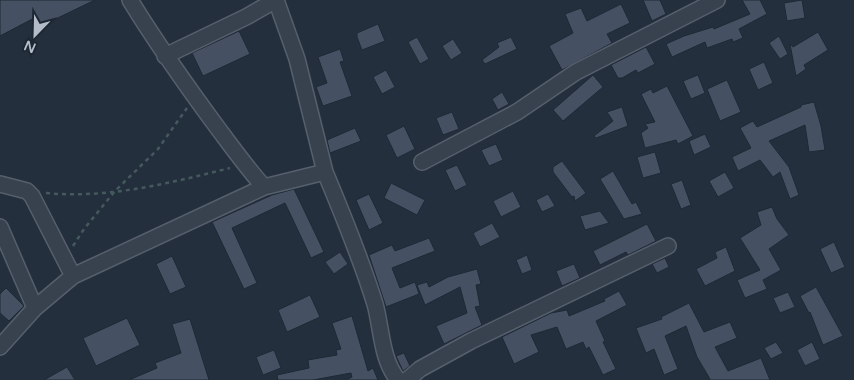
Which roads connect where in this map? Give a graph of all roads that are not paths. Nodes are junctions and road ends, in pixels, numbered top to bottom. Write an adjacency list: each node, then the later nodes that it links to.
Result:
1 (130, 0): 4 (street)
2 (276, 0): 4 (street); 6 (street)
3 (717, 0): 5 (street)
4 (165, 56): 8 (street)
5 (422, 162)
6 (324, 172): 8 (street); 14 (street)
7 (0, 184): 11 (street)
8 (264, 187): 11 (street)
9 (0, 227): 12 (street)
10 (668, 246): 15 (street)
11 (70, 271): 12 (street)
12 (35, 308): 13 (street)
13 (0, 347)
14 (398, 380)
15 (408, 380)

